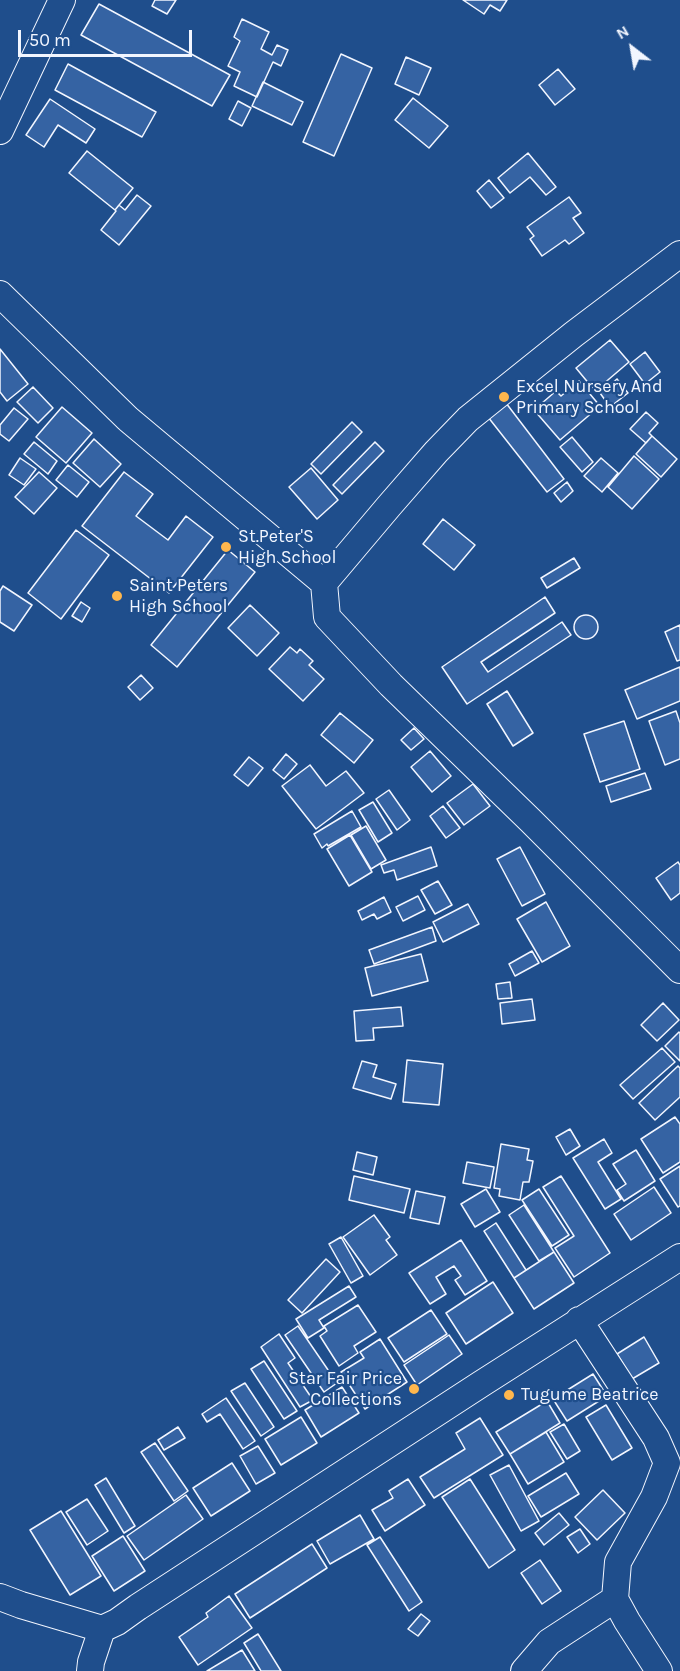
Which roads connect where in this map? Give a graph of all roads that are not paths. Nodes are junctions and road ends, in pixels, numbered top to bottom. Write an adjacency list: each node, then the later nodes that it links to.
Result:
1 (62, 0): 2 (street)
2 (0, 131)
3 (680, 254): 5 (street)
4 (0, 294): 5 (street)
5 (324, 584): 6 (street)
6 (680, 970)
7 (680, 1257): 8 (street)
8 (579, 1320): 10 (street); 11 (street)
9 (0, 1597): 11 (street)
10 (615, 1599): 13 (street); 14 (street)
11 (102, 1629): 12 (street)
12 (90, 1671)
13 (524, 1671)
14 (659, 1671)

